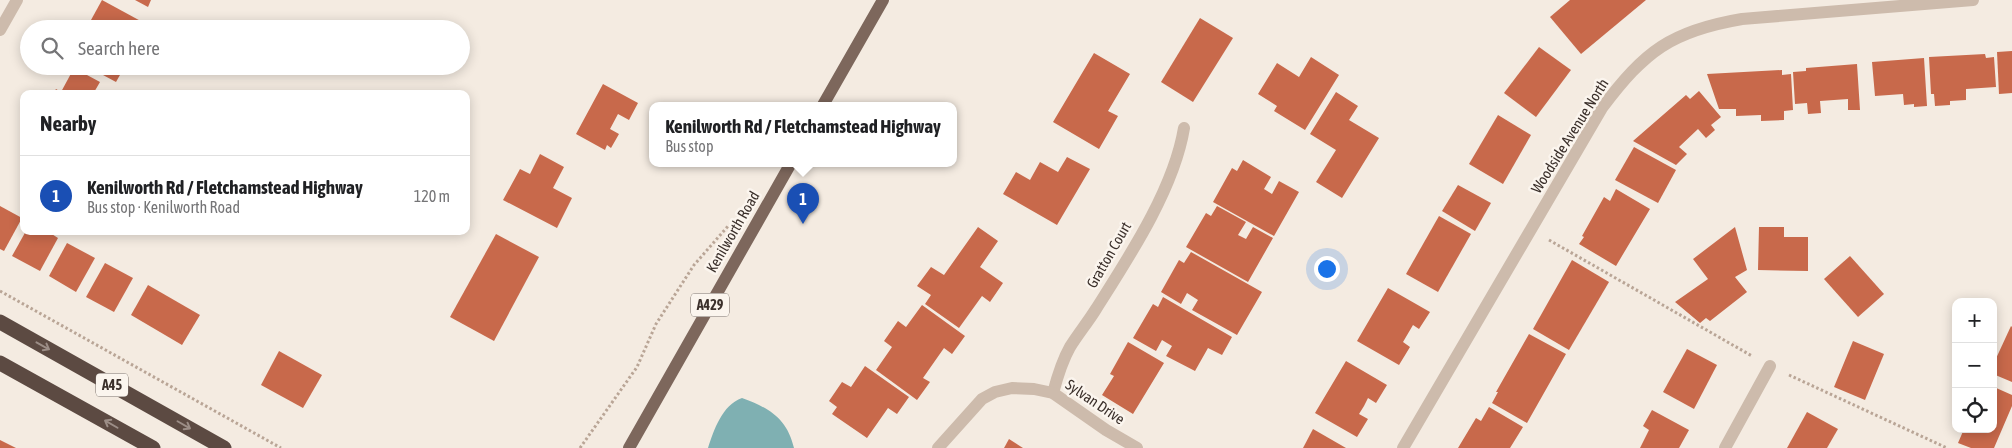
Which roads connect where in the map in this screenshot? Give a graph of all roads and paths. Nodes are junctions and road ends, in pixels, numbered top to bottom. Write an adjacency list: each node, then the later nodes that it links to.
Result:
1 (17, 0): 4 (street)
2 (883, 0): 5 (main road)
3 (1973, 0): 9 (street, Woodside Avenue North)
4 (0, 30)
5 (825, 102)
6 (1184, 128): 14 (street, Gratton Court)
7 (788, 167): 19 (main road, Kenilworth Road / A429)
8 (733, 221): 18 (path)
9 (1531, 230): 13 (path); 22 (street, Woodside Avenue North)
10 (0, 291): 17 (path)
11 (0, 322): 16 (highway, A45, one-way to 16)
12 (0, 363): 15 (highway, A45, one-way to 12)
13 (1770, 366): 23 (street); 24 (path)
14 (1053, 393): 20 (street, Sylvan Drive); 21 (street, Sylvan Drive)
15 (153, 448)
16 (224, 448)
17 (281, 448)
18 (580, 448)
19 (629, 448)
20 (938, 448)
21 (1137, 448)
22 (1403, 448)
23 (1725, 448)
24 (1947, 448)

